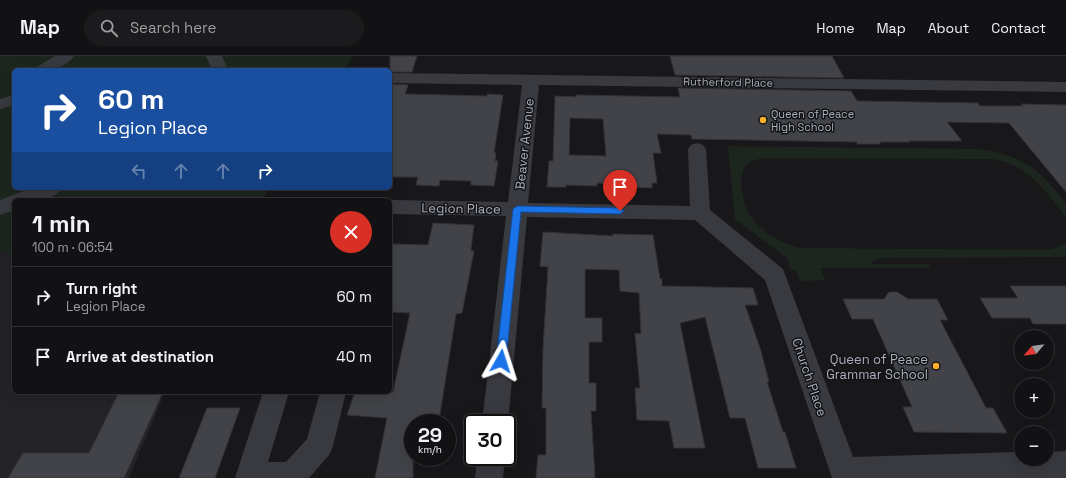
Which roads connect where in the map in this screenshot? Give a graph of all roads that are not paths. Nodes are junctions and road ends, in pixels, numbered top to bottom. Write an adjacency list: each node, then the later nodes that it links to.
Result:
1 (66, 56): 3 (street)
2 (214, 56): 4 (street)
3 (46, 68)
4 (219, 68)
5 (392, 78): 6 (street, Rutherford Place)
6 (530, 80): 7 (street, Rutherford Place); 14 (street, Beaver Avenue)
7 (1066, 87)
8 (697, 149): 15 (street)
9 (47, 190): 10 (street)
10 (25, 198)
11 (12, 203): 13 (street)
12 (392, 207): 14 (street, Legion Place)
13 (0, 208)
14 (517, 209): 15 (street, Legion Place); 18 (street, Beaver Avenue)
15 (700, 213): 21 (street, Church Place)
16 (275, 394): 22 (street)
17 (333, 394): 22 (street)
18 (496, 414)
19 (1066, 465): 21 (street)
20 (490, 466): 23 (street)
21 (845, 475)
22 (249, 477)
23 (489, 478)

